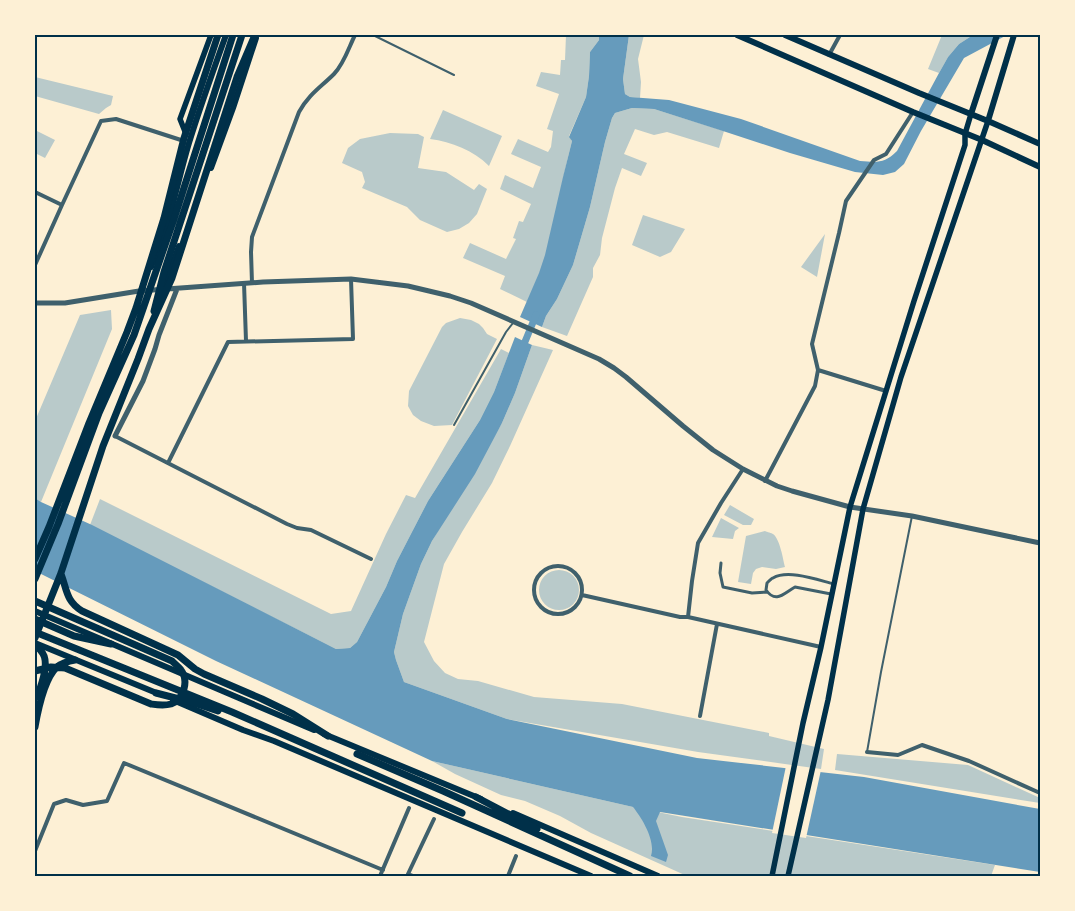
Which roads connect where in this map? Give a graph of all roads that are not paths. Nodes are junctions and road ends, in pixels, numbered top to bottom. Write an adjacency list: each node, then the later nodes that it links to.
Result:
1 (211, 35): 21 (main road)
2 (218, 35): 38 (highway)
3 (226, 35): 21 (main road)
4 (233, 35): 36 (highway)
5 (242, 35): 35 (highway)
6 (256, 35): 31 (main road); 35 (highway)
7 (355, 35): 28 (street)
8 (373, 35): 15 (lane)
9 (737, 35): 16 (main road)
10 (784, 35): 14 (main road)
11 (840, 35): 14 (street)
12 (998, 35): 17 (main road)
13 (1014, 36): 18 (main road)
14 (829, 55): 17 (main road)
15 (454, 75)
16 (913, 112): 19 (main road); 39 (street)
17 (971, 114): 18 (main road); 19 (main road)
18 (988, 121): 20 (main road); 22 (main road)
19 (965, 134): 20 (main road); 40 (main road)
20 (982, 140): 23 (main road); 47 (main road)
21 (189, 143): 25 (street); 32 (main road)
22 (1040, 144)
23 (1038, 165)
24 (35, 192): 25 (street)
25 (62, 205): 26 (street)
26 (35, 265)
27 (351, 279): 28 (street); 34 (street); 37 (street)
28 (252, 282): 29 (street)
29 (244, 283): 30 (street); 37 (street)
30 (177, 289): 31 (street); 42 (street)
31 (164, 290): 32 (street)
32 (139, 291): 33 (street)
33 (35, 302)
34 (515, 322): 41 (lane); 44 (street)
35 (149, 329): 53 (highway)
36 (134, 335): 38 (highway); 54 (highway)
37 (246, 341): 43 (street)
38 (117, 355): 50 (highway)
39 (818, 370): 40 (street); 45 (street)
40 (886, 391): 46 (main road)
41 (454, 425)
42 (115, 436): 43 (street)
43 (168, 463): 51 (street)
44 (743, 469): 45 (street); 61 (street)
45 (765, 481): 46 (street)
46 (850, 507): 47 (street); 55 (main road)
47 (863, 509): 48 (street); 96 (main road)
48 (912, 516): 49 (street); 78 (lane)
49 (1040, 543)
50 (36, 556)
51 (371, 559)
52 (722, 563): 56 (street)
53 (61, 573): 65 (highway); 77 (highway)
54 (35, 579)
55 (834, 584): 56 (street); 57 (main road)
56 (767, 592): 57 (street)
57 (832, 594): 68 (main road)
58 (582, 595): 58 (street); 61 (street)
59 (35, 601): 70 (highway)
60 (35, 610): 66 (main road)
61 (688, 617): 63 (street)
62 (35, 619): 66 (highway)
63 (717, 624): 68 (street); 74 (street)
64 (35, 632): 76 (highway)
65 (35, 638)
66 (111, 644): 77 (main road)
67 (35, 645): 69 (main road); 71 (highway)
68 (821, 646): 95 (main road)
69 (75, 660): 71 (highway); 72 (main road)
70 (35, 671)
71 (44, 685): 73 (highway); 75 (highway)
72 (156, 693): 76 (highway); 92 (main road)
73 (35, 703)
74 (700, 716)
75 (35, 727)
76 (279, 732): 83 (highway)
77 (328, 736): 81 (main road)
78 (867, 752): 80 (street)
79 (357, 754): 87 (highway)
80 (1040, 794)
81 (476, 797): 87 (highway); 94 (main road)
82 (409, 808): 88 (street)
83 (462, 813)
84 (434, 819): 90 (street)
85 (35, 851): 88 (street)
86 (516, 856): 91 (street)
87 (594, 860): 93 (highway)
88 (383, 870): 89 (street)
89 (380, 876)
90 (413, 876)
91 (508, 876)
92 (591, 876)
93 (630, 876)
94 (658, 876)
95 (772, 876)
96 (788, 876)

